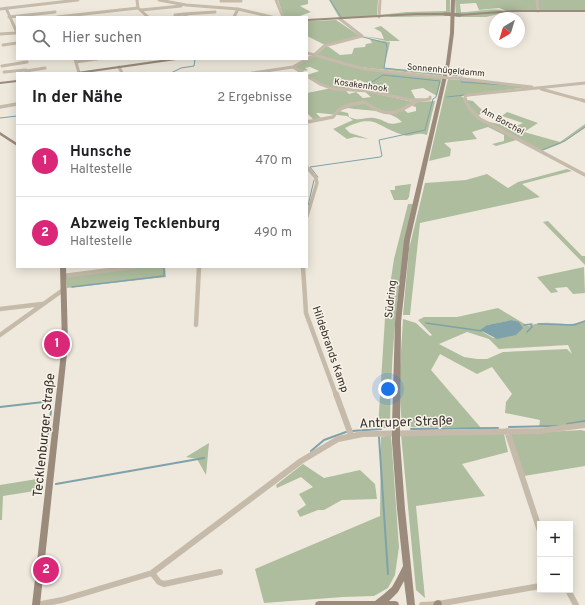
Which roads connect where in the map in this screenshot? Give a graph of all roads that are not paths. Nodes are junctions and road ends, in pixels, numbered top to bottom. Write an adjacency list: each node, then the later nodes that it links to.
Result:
1 (46, 0): 12 (street)
2 (78, 0): 12 (street)
3 (138, 0): 19 (street)
4 (159, 0): 13 (street)
5 (188, 0): 13 (street)
6 (221, 0): 11 (street); 15 (street)
7 (276, 0): 35 (street)
8 (380, 0): 37 (street)
9 (453, 0): 94 (main road, Südring, bridge)
10 (537, 0): 20 (street)
11 (242, 1): 16 (street)
12 (51, 3): 17 (street); 22 (street)
13 (180, 4): 14 (street)
14 (186, 5): 15 (street); 19 (street)
15 (218, 7): 16 (street); 23 (street)
16 (239, 7): 33 (street); 34 (street)
17 (6, 8): 18 (street); 36 (street)
18 (0, 9)
19 (139, 9): 29 (street); 30 (street)
20 (538, 11): 21 (main road); 37 (main road, bridge)
21 (585, 11)
22 (54, 12): 27 (street); 28 (street)
23 (216, 12): 24 (street); 32 (street)
24 (184, 14): 25 (street); 31 (street)
25 (175, 15)
26 (16, 16): 36 (street)
27 (18, 16)
28 (56, 16)
29 (67, 16)
30 (147, 16)
31 (187, 16)
32 (214, 16)
33 (234, 16)
34 (269, 16)
35 (283, 16)
36 (9, 17): 40 (street)
37 (379, 17): 38 (main road)
38 (340, 19): 39 (main road); 46 (street)
39 (308, 20)
40 (16, 31)
41 (16, 33): 42 (street)
42 (0, 34)
43 (16, 43): 44 (street)
44 (3, 45)
45 (308, 53): 46 (street, Sonnenhügeldamm)
46 (314, 55): 47 (street); 68 (street, Sonnenhügeldamm, bridge)
47 (308, 58)
48 (86, 60): 52 (street)
49 (169, 60): 55 (main road)
50 (304, 60): 54 (street)
51 (28, 61): 53 (street); 57 (street)
52 (76, 61): 59 (street)
53 (2, 66)
54 (293, 66): 62 (street); 63 (street)
55 (119, 67): 60 (main road); 61 (street)
56 (45, 68): 57 (street)
57 (26, 71): 58 (street)
58 (4, 72)
59 (78, 72)
60 (85, 72)
61 (122, 72)
62 (258, 72)
63 (302, 72)
64 (308, 77): 70 (street, Kosakenhook)
65 (16, 81): 67 (main road)
66 (585, 83): 68 (street, Am Borchel)
67 (0, 84)
68 (538, 88): 71 (street, Sonnenhügeldamm); 78 (street, Am Borchel)
69 (430, 97): 70 (street, Kosakenhook)
70 (416, 101): 74 (street, Kosakenhook)
71 (585, 101)
72 (16, 104): 73 (street)
73 (0, 107)
74 (308, 122)
75 (1, 134): 76 (main road)
76 (16, 144)
77 (308, 168): 79 (street)
78 (585, 175)
79 (308, 213)
80 (63, 268): 84 (main road, Tecklenburger Straße)
81 (126, 268): 84 (street)
82 (199, 268): 88 (street)
83 (303, 268): 92 (street, Hildebrands Kamp)
84 (63, 276): 85 (main road, Tecklenburger Straße)
85 (64, 290): 86 (street); 101 (main road, Tecklenburger Straße)
86 (42, 304): 87 (street); 89 (street)
87 (0, 309)
88 (196, 325)
89 (0, 335)
90 (585, 425): 91 (street, Antruper Straße)
91 (507, 431): 92 (street, Antruper Straße); 93 (street)
92 (351, 436): 96 (street, Antruper Straße)
93 (537, 522)
94 (406, 566): 99 (main road); 104 (main road, Südring)
95 (220, 572): 96 (street)
96 (152, 573): 101 (street, Antruper Straße)
97 (537, 587): 100 (street)
98 (570, 593): 106 (street)
99 (378, 604): 102 (main road); 103 (main road)
100 (438, 604): 105 (street)
101 (36, 605)
102 (319, 605)
103 (395, 605)
104 (411, 605)
105 (422, 605)
106 (576, 605)

